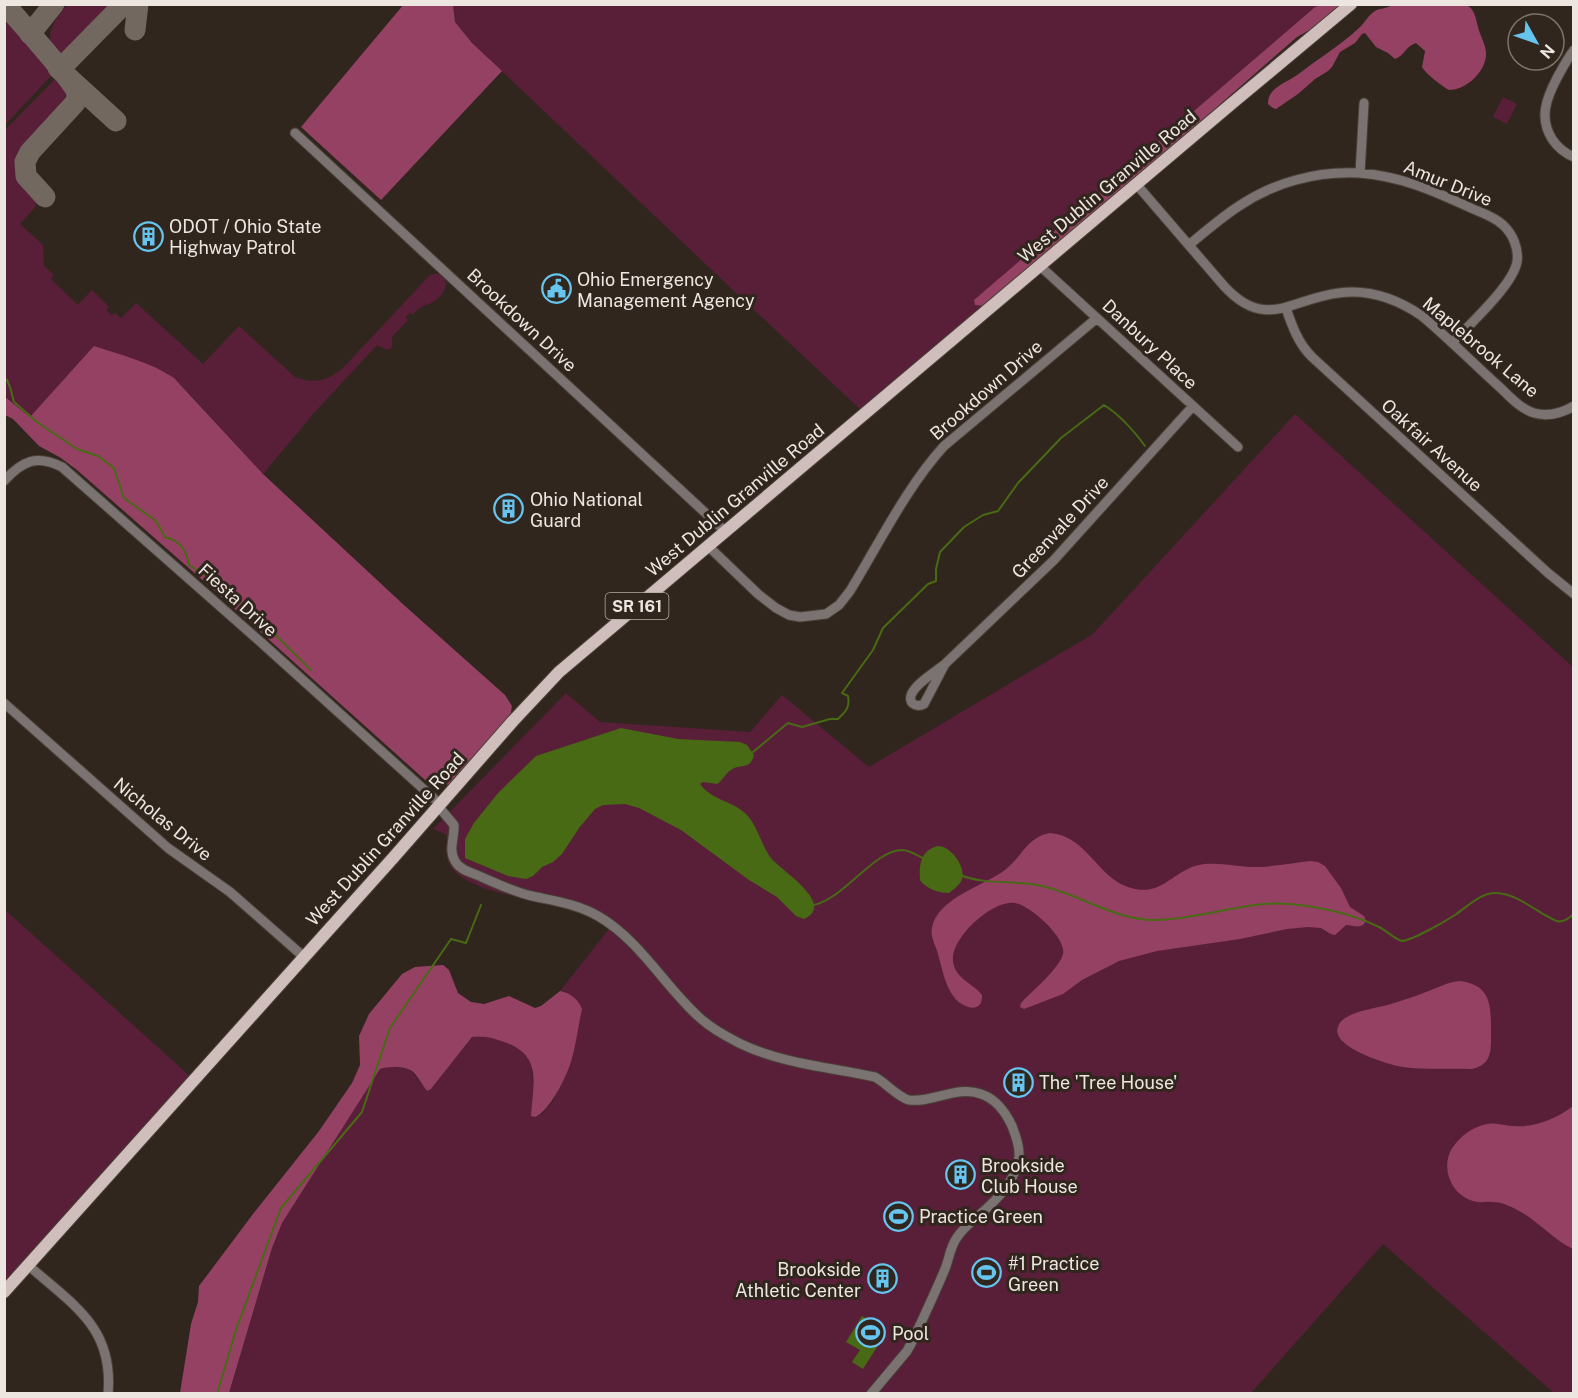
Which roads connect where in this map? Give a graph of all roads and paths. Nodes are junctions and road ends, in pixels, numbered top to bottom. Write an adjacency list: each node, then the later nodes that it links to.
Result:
1 (1351, 4): 7 (main road, West Dublin Granville Road / SR 161)
2 (1574, 50): 5 (street)
3 (1364, 103): 6 (street)
4 (295, 133): 17 (street, Brookdown Drive)
5 (1574, 157)
6 (1360, 173): 8 (street, Amur Drive); 12 (street, Amur Drive)
7 (1137, 185): 8 (street, Maplebrook Lane); 9 (main road, West Dublin Granville Road / SR 161)
8 (1188, 244): 10 (street, Maplebrook Lane)
9 (1040, 266): 11 (street, Danbury Place); 17 (main road, West Dublin Granville Road / SR 161)
10 (1286, 308): 12 (street, Maplebrook Lane); 19 (street, Oakfair Avenue)
11 (1097, 318): 13 (street, Danbury Place); 18 (street, Brookdown Drive)
12 (1452, 343): 14 (street, Maplebrook Lane)
13 (1193, 406): 15 (street, Danbury Place); 20 (street, Greenvale Drive)
14 (1573, 407)
15 (1238, 447)
16 (4, 481): 22 (street, Fiesta Drive)
17 (726, 531): 18 (main road, West Dublin Granville Road / SR 161)
18 (708, 546): 22 (main road, West Dublin Granville Road / SR 161)
19 (1574, 594)
20 (945, 664): 20 (street, Greenvale Drive)
21 (4, 703): 23 (street, Nicholas Drive)
22 (439, 805): 23 (main road, West Dublin Granville Road / SR 161); 27 (street, Fiesta Drive)
23 (304, 957): 24 (main road, West Dublin Granville Road / SR 161)
24 (28, 1265): 25 (main road, West Dublin Granville Road / SR 161); 26 (street)
25 (4, 1292)
26 (108, 1394)
27 (872, 1394)

